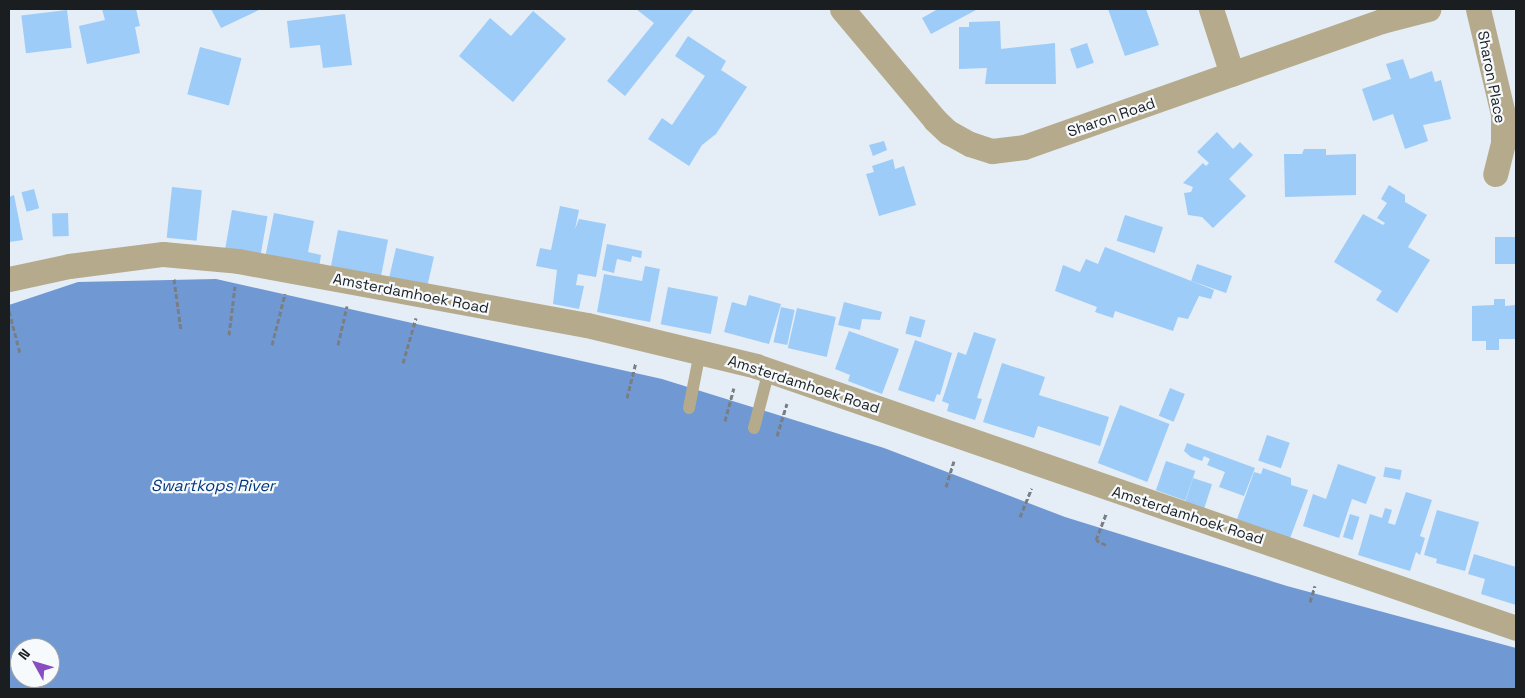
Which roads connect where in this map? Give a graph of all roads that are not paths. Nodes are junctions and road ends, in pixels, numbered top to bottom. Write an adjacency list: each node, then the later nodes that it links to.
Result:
1 (842, 9): 5 (street, Sharon Road)
2 (1211, 9): 5 (street)
3 (1428, 9): 5 (street, Sharon Road)
4 (1478, 9): 6 (street, Sharon Place)
5 (1232, 74)
6 (1495, 174)
7 (9, 279): 8 (street, Amsterdamhoek Road)
8 (700, 352): 9 (street, Amsterdamhoek Road); 10 (lane)
9 (769, 370): 11 (lane); 12 (street, Amsterdamhoek Road)
10 (689, 408)
11 (754, 428)
12 (1516, 628)

